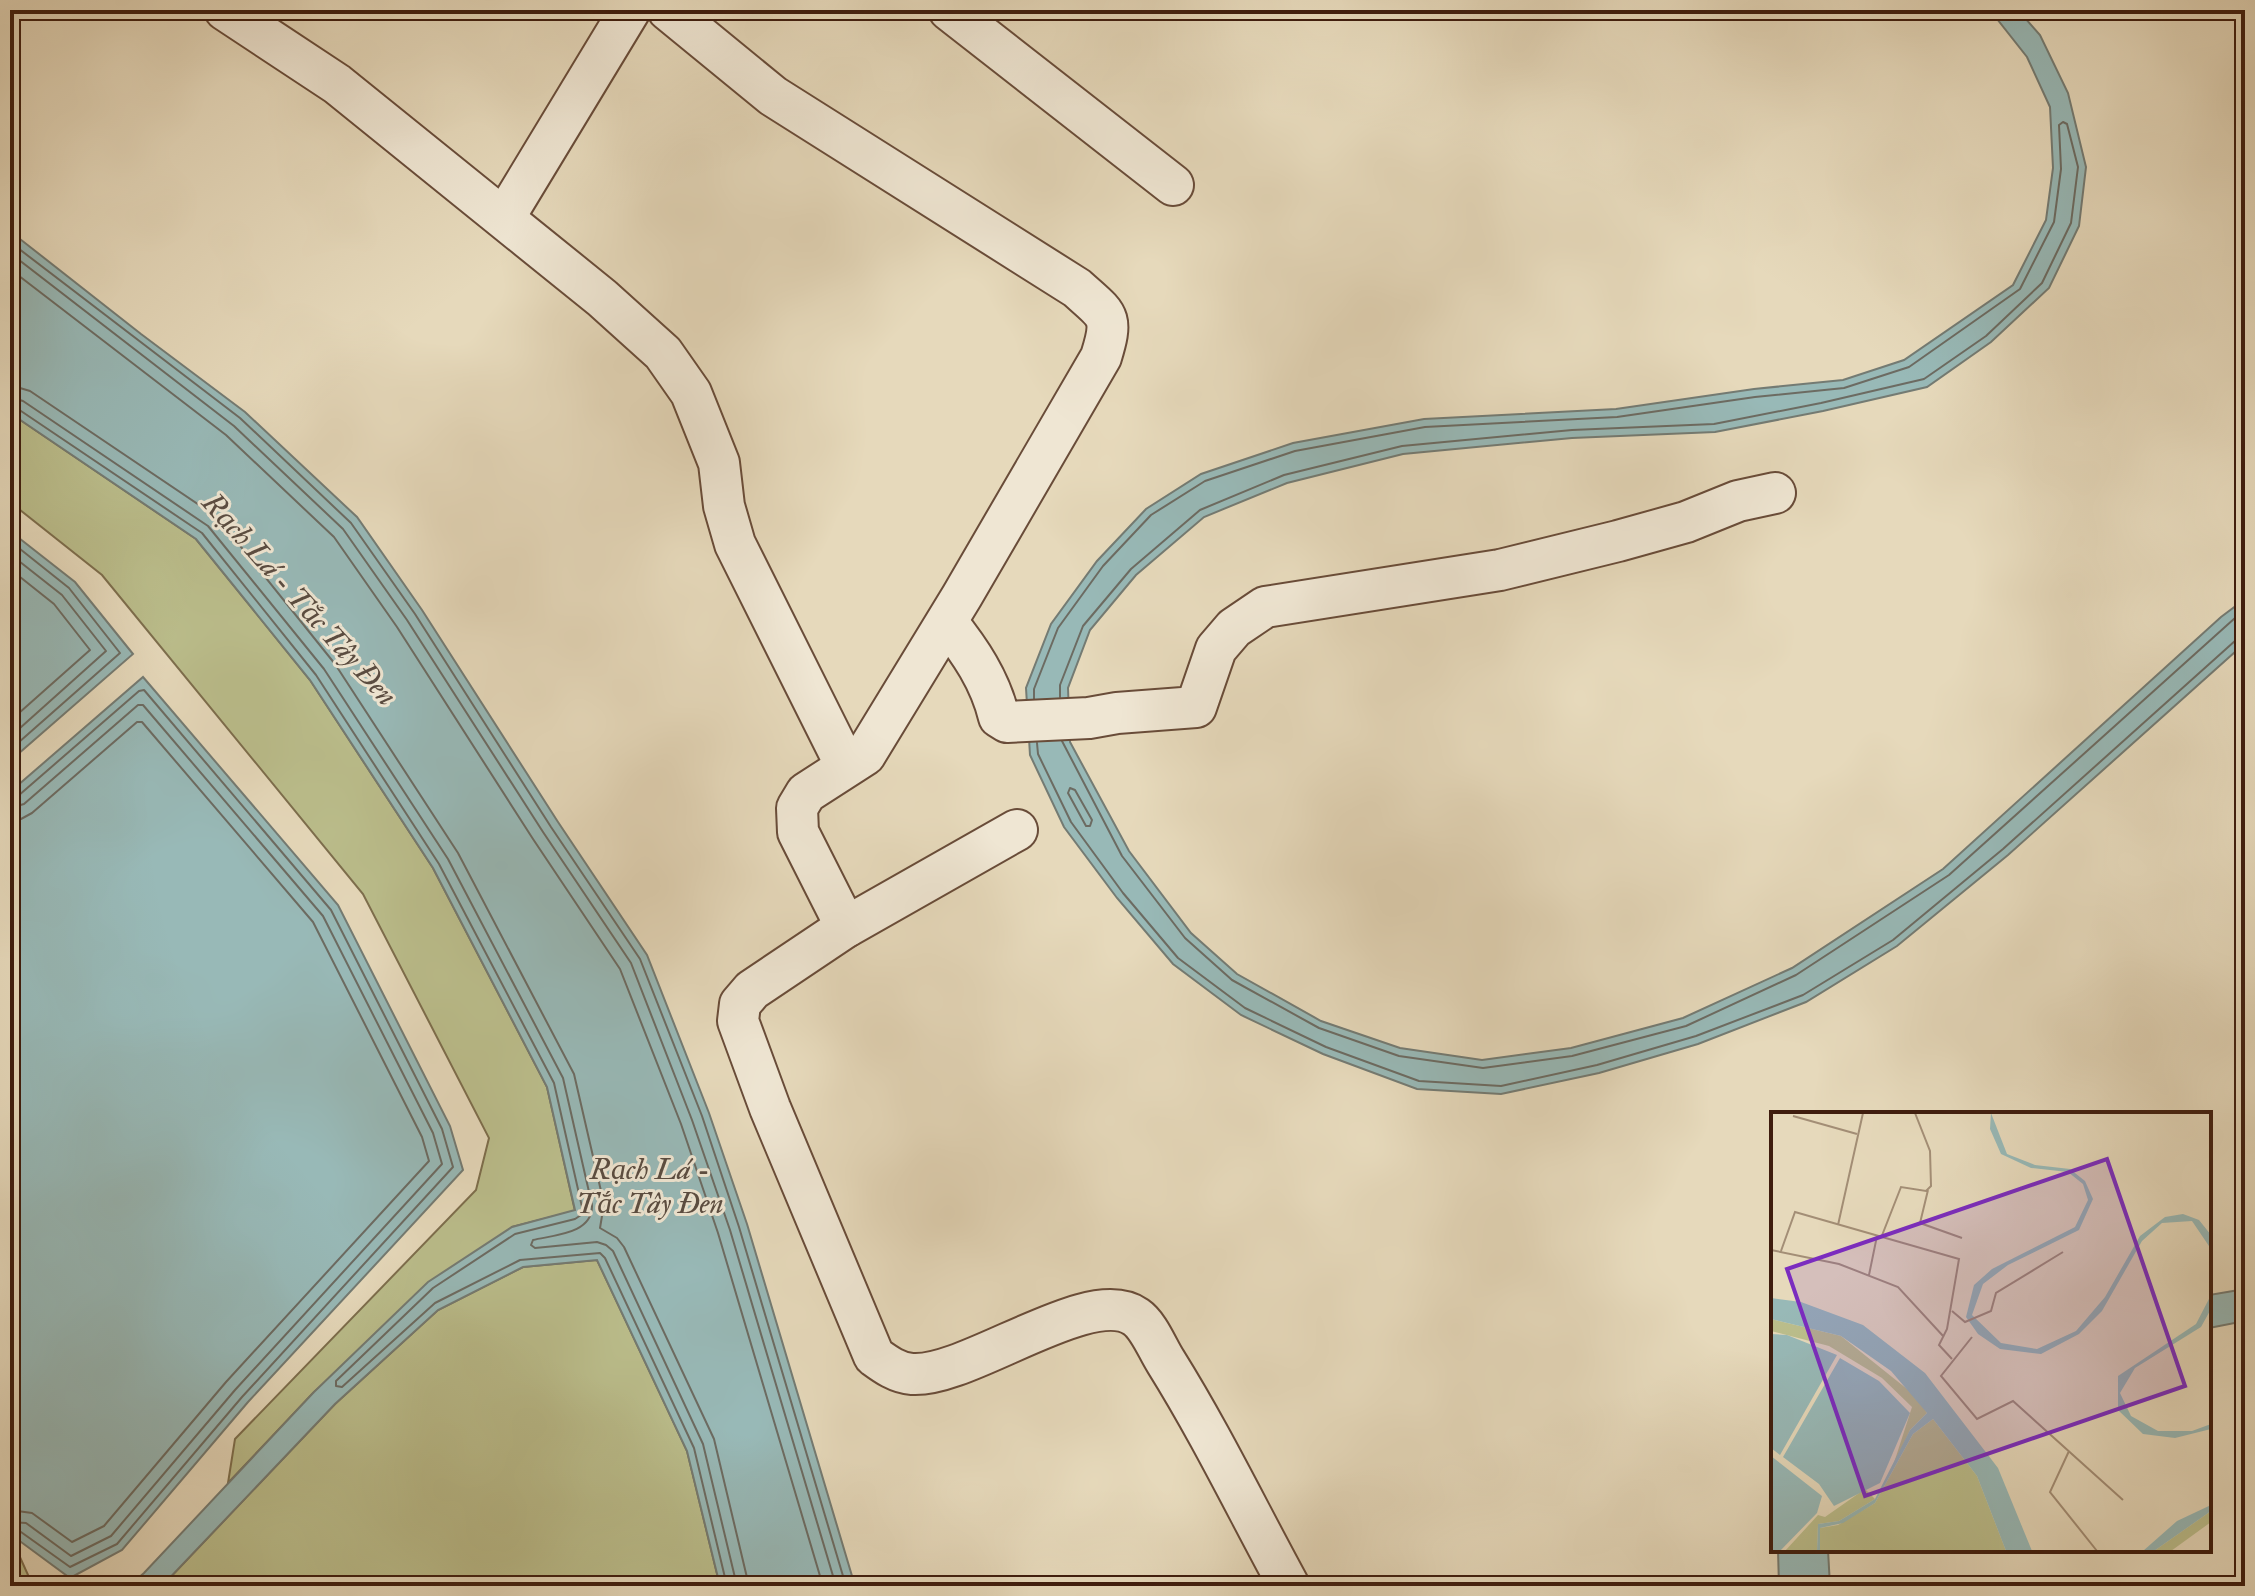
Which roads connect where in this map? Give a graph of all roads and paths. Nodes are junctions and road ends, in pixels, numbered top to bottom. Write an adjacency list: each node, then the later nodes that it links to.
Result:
1 (225, 10): 6 (street)
2 (630, 10): 6 (street)
3 (668, 10): 8 (street)
4 (949, 10): 5 (street)
5 (1173, 185)
6 (504, 218): 9 (street)
7 (1775, 493): 8 (street)
8 (947, 622): 9 (street)
9 (846, 766): 11 (street)
10 (1017, 830): 11 (street)
11 (846, 927): 12 (street)
12 (1289, 1586)

